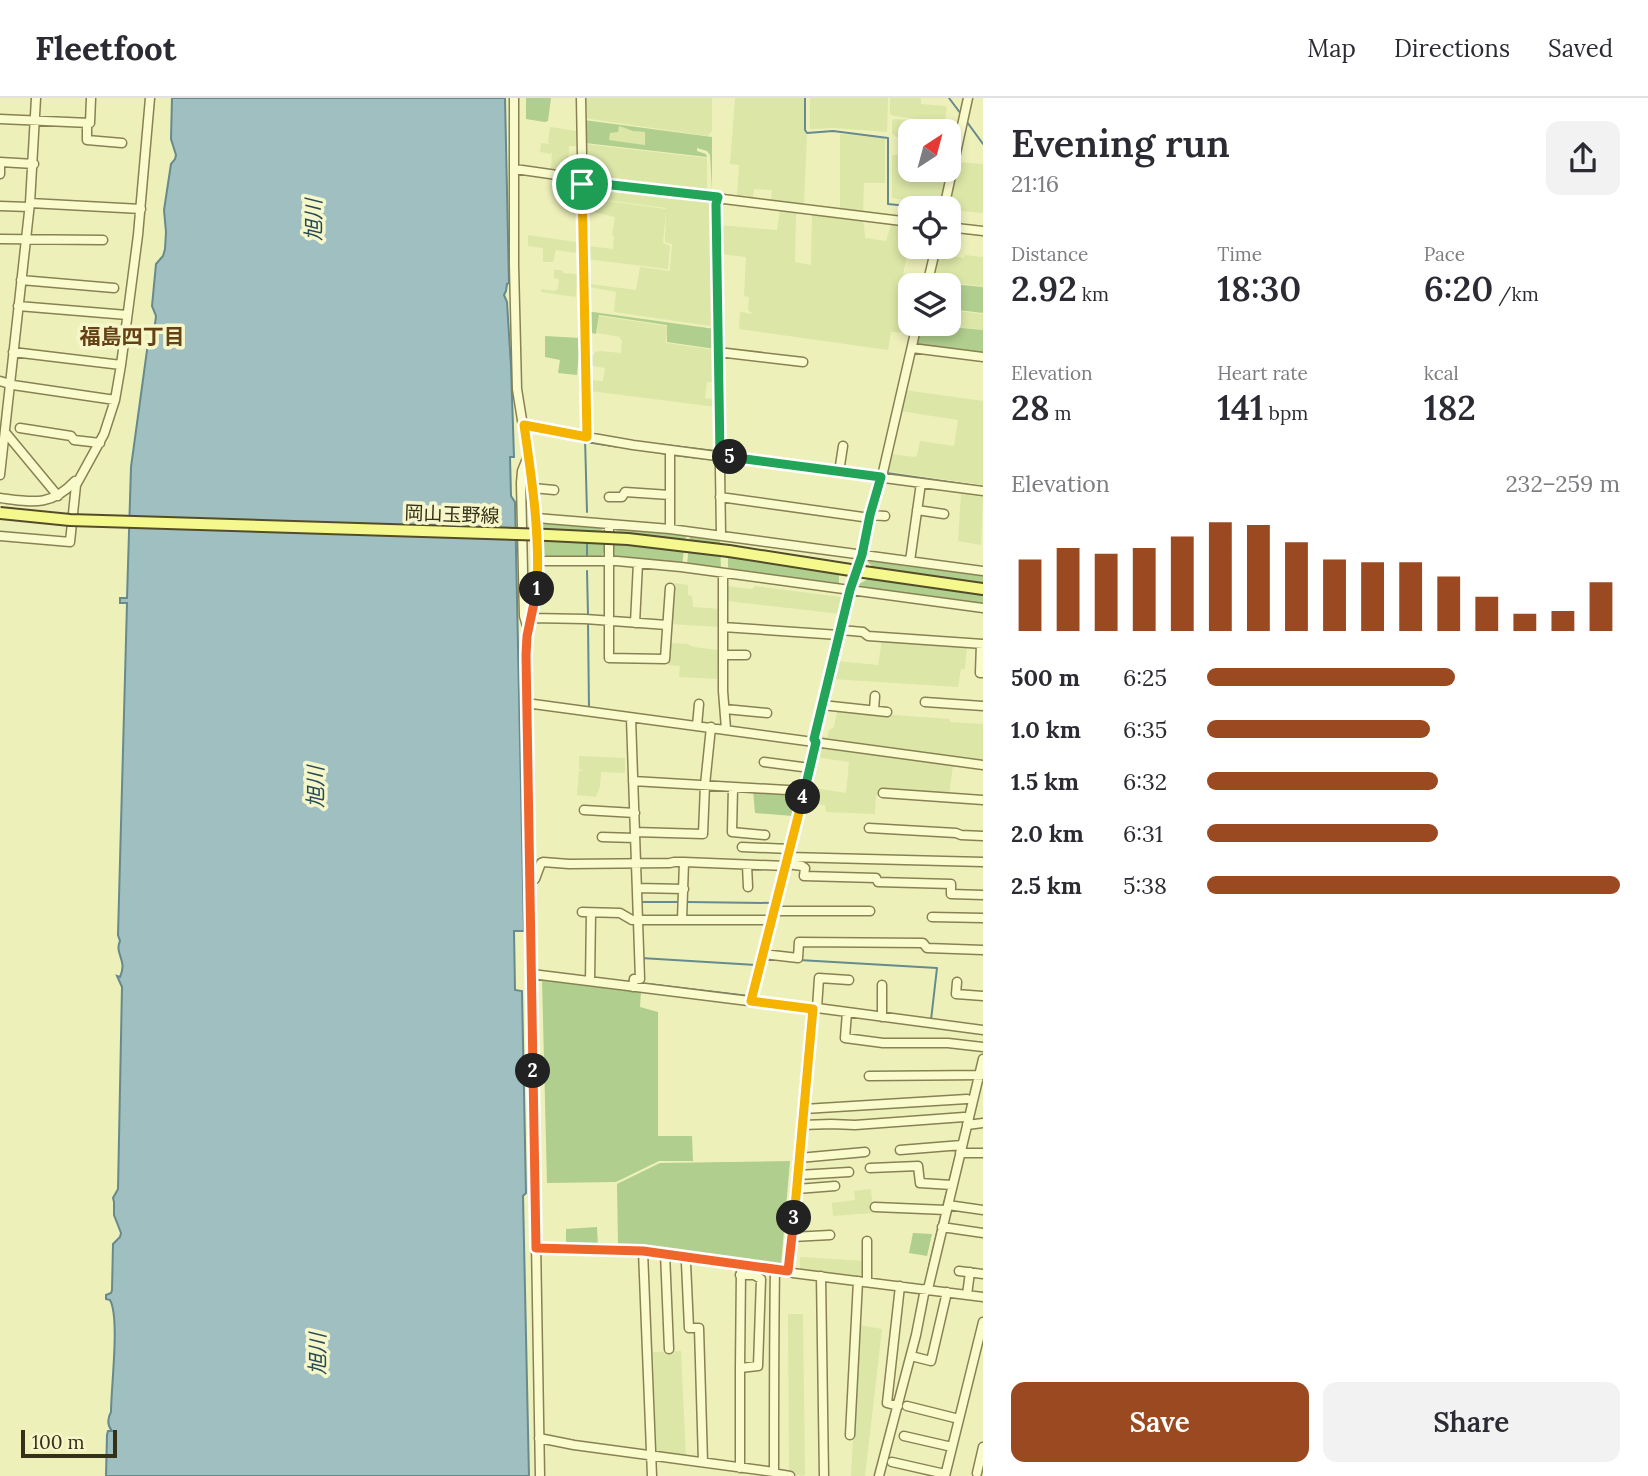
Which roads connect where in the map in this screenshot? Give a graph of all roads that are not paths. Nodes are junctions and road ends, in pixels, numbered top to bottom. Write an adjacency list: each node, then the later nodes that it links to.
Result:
1 (36, 98): 8 (street)
2 (91, 98): 9 (street)
3 (150, 98): 20 (street)
4 (514, 98): 13 (street)
5 (581, 98): 15 (street)
6 (968, 98): 16 (street)
7 (0, 119): 8 (street)
8 (33, 120): 9 (street); 12 (street)
9 (87, 123): 10 (street)
10 (122, 143)
11 (0, 162): 12 (street); 14 (street)
12 (31, 163): 18 (street)
13 (515, 169): 15 (street); 41 (street)
14 (0, 174)
15 (581, 180): 17 (street); 44 (street)
16 (947, 196)
17 (717, 199): 21 (street); 34 (street)
18 (30, 205): 19 (street); 20 (street); 25 (street)
19 (0, 206)
20 (141, 209): 30 (street)
21 (898, 221)
22 (961, 228): 23 (street)
23 (983, 231)
24 (0, 239): 25 (street)
25 (25, 239): 26 (street); 27 (street)
26 (103, 240)
27 (21, 280): 28 (street); 29 (street)
28 (114, 288)
29 (18, 306): 30 (street); 33 (street)
30 (127, 315): 37 (street)
31 (915, 336): 32 (street)
32 (912, 348): 35 (street); 51 (street)
33 (13, 352): 37 (street); 39 (street)
34 (718, 352): 36 (street); 48 (street)
35 (983, 357)
36 (803, 362)
37 (121, 365): 40 (street)
38 (0, 381): 39 (street)
39 (10, 383): 40 (street); 43 (street)
40 (115, 400): 45 (street)
41 (524, 425): 44 (street); 49 (street)
42 (20, 428): 45 (street)
43 (5, 432): 52 (street); 58 (street)
44 (585, 437): 47 (street)
45 (100, 443): 53 (street)
46 (843, 446): 50 (street)
47 (670, 453): 48 (street); 59 (street)
48 (720, 455): 50 (street); 61 (street)
49 (528, 456): 55 (street); 91 (street)
50 (839, 469): 51 (street)
51 (882, 474): 54 (street); 67 (street)
52 (0, 475)
53 (80, 476): 58 (street); 63 (street)
54 (921, 485): 57 (street); 64 (street)
55 (533, 488): 56 (street); 69 (street)
56 (554, 490)
57 (983, 491)
58 (59, 495): 62 (street); 63 (street)
59 (670, 495): 60 (street); 71 (street)
60 (609, 497)
61 (720, 497): 67 (street); 72 (street)
62 (0, 498)
63 (72, 506): 73 (street)
64 (917, 510): 66 (street); 76 (street)
65 (0, 513): 79 (main road, 岡山玉野線, bridge)
66 (944, 514)
67 (870, 516): 68 (street); 74 (street)
68 (885, 516)
69 (536, 517): 70 (street); 75 (street)
70 (609, 524): 71 (street); 77 (street)
71 (670, 529): 72 (street)
72 (721, 535): 74 (street)
73 (0, 536)
74 (862, 555): 76 (street); 79 (street)
75 (538, 561): 77 (street); 86 (street)
76 (910, 561): 80 (street)
77 (608, 562): 78 (street); 87 (street)
78 (638, 563): 81 (street); 88 (street)
79 (857, 571): 83 (main road, 岡山玉野線); 84 (street)
80 (983, 571)
81 (723, 573): 84 (street); 90 (street)
82 (670, 588): 89 (street)
83 (983, 589)
84 (850, 590): 85 (street); 92 (street)
85 (983, 608)
86 (531, 618): 87 (street); 91 (street)
87 (609, 621): 88 (street); 89 (street)
88 (635, 623): 89 (street)
89 (667, 625)
90 (723, 627): 92 (street); 94 (street)
91 (528, 630): 99 (street)
92 (840, 633): 93 (street); 101 (street)
93 (982, 644): 96 (street)
94 (724, 655): 95 (street); 103 (street)
95 (746, 656)
96 (983, 673)
97 (875, 696): 104 (street)
98 (925, 702): 102 (street)
99 (526, 703): 107 (street); 134 (street)
100 (699, 704): 108 (street)
101 (822, 705): 104 (street); 111 (street)
102 (983, 706)
103 (725, 709): 106 (street); 109 (street)
104 (874, 710): 105 (street)
105 (887, 712)
106 (767, 713)
107 (631, 719): 108 (street); 115 (street)
108 (697, 726): 110 (street)
109 (726, 729): 110 (street); 111 (street)
110 (711, 730): 116 (street)
111 (816, 742): 113 (street); 114 (street)
112 (764, 762): 114 (street)
113 (983, 765)
114 (807, 767): 118 (street)
115 (634, 781): 116 (street); 122 (street)
116 (705, 785): 117 (street); 126 (street)
117 (733, 786): 118 (street); 124 (street)
118 (802, 790): 129 (street)
119 (883, 793): 120 (street)
120 (983, 800)
121 (584, 810): 122 (street)
122 (632, 813): 126 (street)
123 (869, 828): 125 (street)
124 (765, 835)
125 (983, 836)
126 (633, 837): 127 (street); 132 (street)
127 (602, 838)
128 (742, 847): 129 (street)
129 (787, 858): 131 (street); 133 (street); 138 (street); 140 (street)
130 (684, 862): 132 (street); 133 (street); 137 (street)
131 (983, 862)
132 (634, 863): 134 (street); 136 (street)
133 (747, 864): 135 (street)
134 (529, 880): 147 (street)
135 (748, 887)
136 (637, 888): 137 (street); 143 (street)
137 (684, 889): 144 (street)
138 (983, 895)
139 (870, 911): 140 (street)
140 (773, 915): 144 (street); 146 (street)
141 (932, 917): 142 (street)
142 (983, 918)
143 (636, 920): 144 (street); 149 (street); 150 (street)
144 (682, 920)
145 (983, 950): 146 (street)
146 (763, 954): 154 (street)
147 (531, 974): 149 (street); 189 (street)
148 (849, 980): 155 (street)
149 (590, 981): 150 (street)
150 (636, 982): 154 (street)
151 (957, 982): 153 (street)
152 (883, 985): 157 (street)
153 (983, 996)
154 (751, 998): 155 (street)
155 (812, 1008): 156 (street); 166 (street)
156 (847, 1014): 157 (street); 160 (street)
157 (882, 1017): 158 (street)
158 (951, 1027): 159 (street); 160 (street)
159 (983, 1030)
160 (948, 1043): 161 (street)
161 (982, 1046)
162 (983, 1059): 163 (street)
163 (978, 1075): 164 (street); 167 (street)
164 (869, 1076)
165 (967, 1099): 166 (street)
166 (804, 1109): 169 (street)
167 (967, 1119): 168 (street); 169 (street); 170 (street)
168 (983, 1123)
169 (802, 1125): 174 (street)
170 (960, 1147): 171 (street); 173 (street); 178 (street)
171 (900, 1150)
172 (865, 1152): 174 (street)
173 (983, 1153)
174 (799, 1158): 177 (street)
175 (870, 1168): 178 (street)
176 (849, 1172): 177 (street)
177 (798, 1175): 180 (street)
178 (950, 1184): 182 (street)
179 (835, 1186): 180 (street)
180 (797, 1189): 187 (street)
181 (876, 1207): 182 (street)
182 (945, 1209): 183 (street); 184 (street)
183 (983, 1210)
184 (942, 1227): 185 (street); 203 (street)
185 (983, 1233)
186 (830, 1235): 187 (street)
187 (792, 1237): 196 (street)
188 (867, 1241): 201 (street)
189 (536, 1248): 190 (street); 215 (street)
190 (643, 1251): 191 (street); 218 (street)
191 (665, 1256): 192 (street); 208 (street)
192 (687, 1259): 193 (street); 219 (street)
193 (741, 1268): 194 (street); 210 (street)
194 (755, 1270): 195 (street); 210 (street)
195 (775, 1271): 196 (street); 222 (street)
196 (788, 1271): 200 (street)
197 (959, 1271): 198 (street)
198 (970, 1272): 199 (street); 205 (street)
199 (983, 1274)
200 (822, 1278): 201 (street); 228 (street)
201 (860, 1283): 202 (street); 213 (street)
202 (900, 1289): 203 (street); 211 (street)
203 (926, 1291): 204 (street); 209 (street)
204 (946, 1295): 205 (street); 209 (street)
205 (967, 1295): 206 (street)
206 (983, 1297)
207 (983, 1322): 212 (street)
208 (669, 1349)
209 (912, 1356): 211 (street)
210 (740, 1368): 221 (street)
211 (902, 1406): 212 (street); 229 (street)
212 (959, 1419): 216 (street)
213 (850, 1435)
214 (904, 1436): 216 (street)
215 (539, 1438): 218 (street); 225 (street)
216 (952, 1447): 224 (street)
217 (983, 1447): 223 (street)
218 (654, 1455): 219 (street); 226 (street)
219 (703, 1462): 221 (street)
220 (891, 1462): 224 (street)
221 (740, 1468): 222 (street)
222 (774, 1472): 227 (street)
223 (976, 1473)
224 (945, 1475)
225 (540, 1476)
226 (652, 1476)
227 (790, 1476)
228 (824, 1476)
229 (879, 1476)

